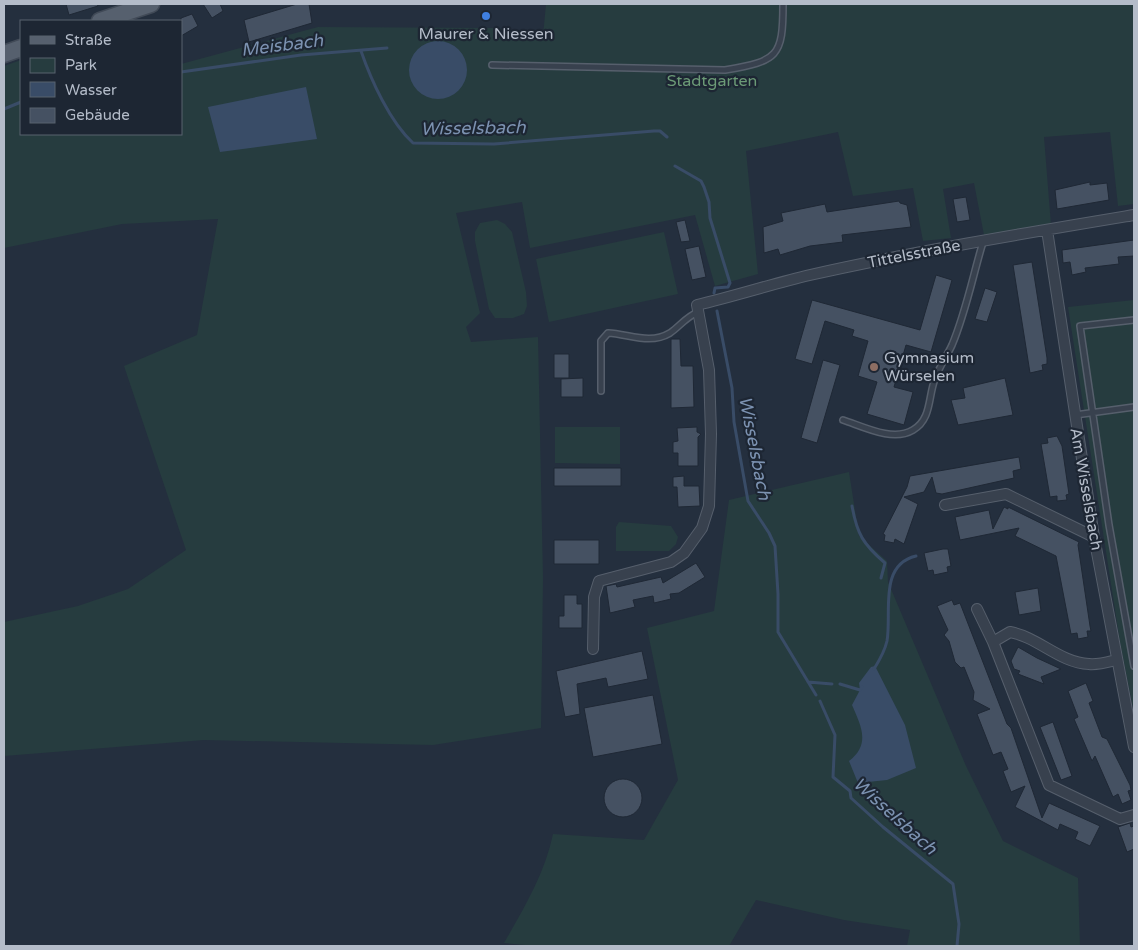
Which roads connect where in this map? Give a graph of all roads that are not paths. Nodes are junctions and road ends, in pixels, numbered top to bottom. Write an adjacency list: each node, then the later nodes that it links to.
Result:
1 (151, 4): 3 (main road)
2 (783, 4): 6 (lane)
3 (103, 20)
4 (20, 48): 5 (main road)
5 (4, 54)
6 (492, 65)
7 (1134, 215): 8 (street, Tittelsstraße)
8 (1047, 230): 9 (street, Tittelsstraße); 15 (street, Am Wisselsbach)
9 (983, 241): 10 (street, Tittelsstraße); 16 (lane)
10 (697, 309): 12 (lane); 21 (street)
11 (1134, 320): 14 (lane)
12 (601, 391)
13 (1134, 407): 14 (lane)
14 (1092, 412): 15 (lane); 23 (lane)
15 (1074, 415): 18 (street, Am Wisselsbach)
16 (844, 420)
17 (945, 505): 18 (street)
18 (1094, 537): 22 (street, Am Wisselsbach)
19 (977, 609): 20 (street)
20 (994, 642): 22 (street); 25 (street)
21 (593, 649)
22 (1116, 660): 24 (street, Am Wisselsbach)
23 (1134, 666)
24 (1134, 747)
25 (1134, 815)

